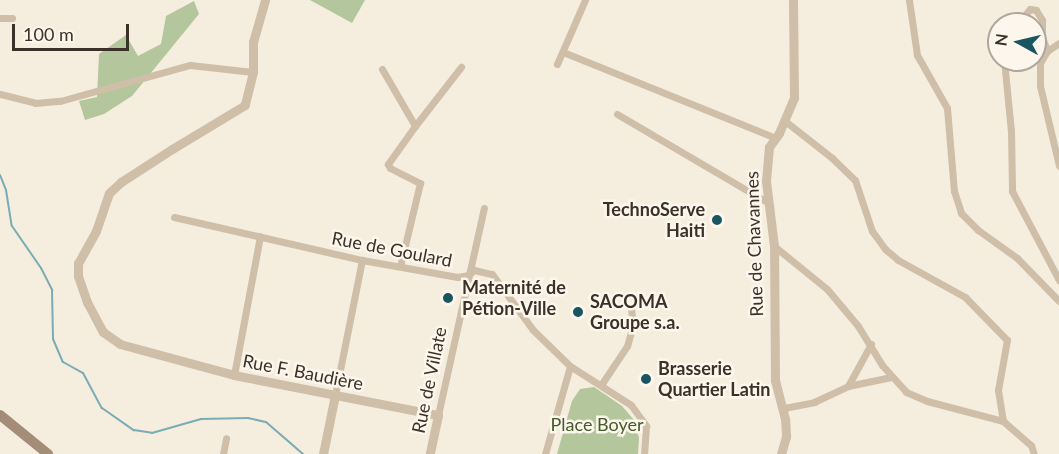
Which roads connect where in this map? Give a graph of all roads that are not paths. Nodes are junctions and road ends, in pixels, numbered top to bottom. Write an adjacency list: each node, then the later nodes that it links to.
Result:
1 (265, 0): 13 (street, Rue F. Baudière)
2 (585, 0): 9 (street)
3 (793, 0): 18 (street, Rue de Chavannes)
4 (909, 0): 31 (street)
5 (0, 18): 6 (street)
6 (12, 18)
7 (1059, 43): 8 (street)
8 (1047, 51)
9 (563, 52): 10 (street); 20 (street)
10 (557, 64)
11 (461, 67): 19 (street)
12 (382, 69): 19 (street)
13 (253, 72): 16 (street); 35 (street, Rue F. Baudière)
14 (1005, 72): 30 (street)
15 (1040, 72): 21 (street)
16 (0, 94)
17 (617, 114): 22 (street)
18 (785, 121): 20 (street, Rue de Chavannes); 43 (street)
19 (415, 126): 28 (street)
20 (776, 138): 22 (street, Rue de Chavannes)
21 (1059, 166)
22 (769, 203): 26 (street, Rue de Chavannes)
23 (484, 208): 29 (street, Rue de Villate)
24 (174, 217): 25 (street, Rue de Goulard)
25 (260, 236): 27 (street, Rue de Goulard); 35 (street)
26 (774, 246): 33 (street); 40 (street, Rue de Chavannes)
27 (362, 260): 28 (street, Rue de Goulard); 39 (street)
28 (400, 266): 29 (street, Rue de Goulard)
29 (468, 275): 34 (street, Rue de Goulard); 42 (street, Rue de Villate)
30 (1059, 280)
31 (1059, 301)
32 (631, 309): 37 (street)
33 (871, 344): 36 (street); 38 (street)
34 (570, 366): 37 (street, Rue de Goulard); 49 (street)
35 (234, 375): 39 (street, Rue F. Baudière)
36 (891, 377): 38 (street); 43 (street)
37 (601, 385): 50 (street, Rue de Goulard)
38 (848, 386): 40 (street)
39 (335, 394): 42 (street, Rue F. Baudière); 45 (street)
40 (784, 408): 51 (street, Rue de Chavannes)
41 (0, 415): 46 (main road)
42 (438, 415): 48 (street, Rue de Villate)
43 (1003, 421): 52 (street)
44 (226, 438): 47 (street)
45 (324, 451)
46 (48, 454)
47 (222, 454)
48 (430, 454)
49 (545, 454)
50 (644, 454)
51 (781, 454)
52 (1034, 454)

